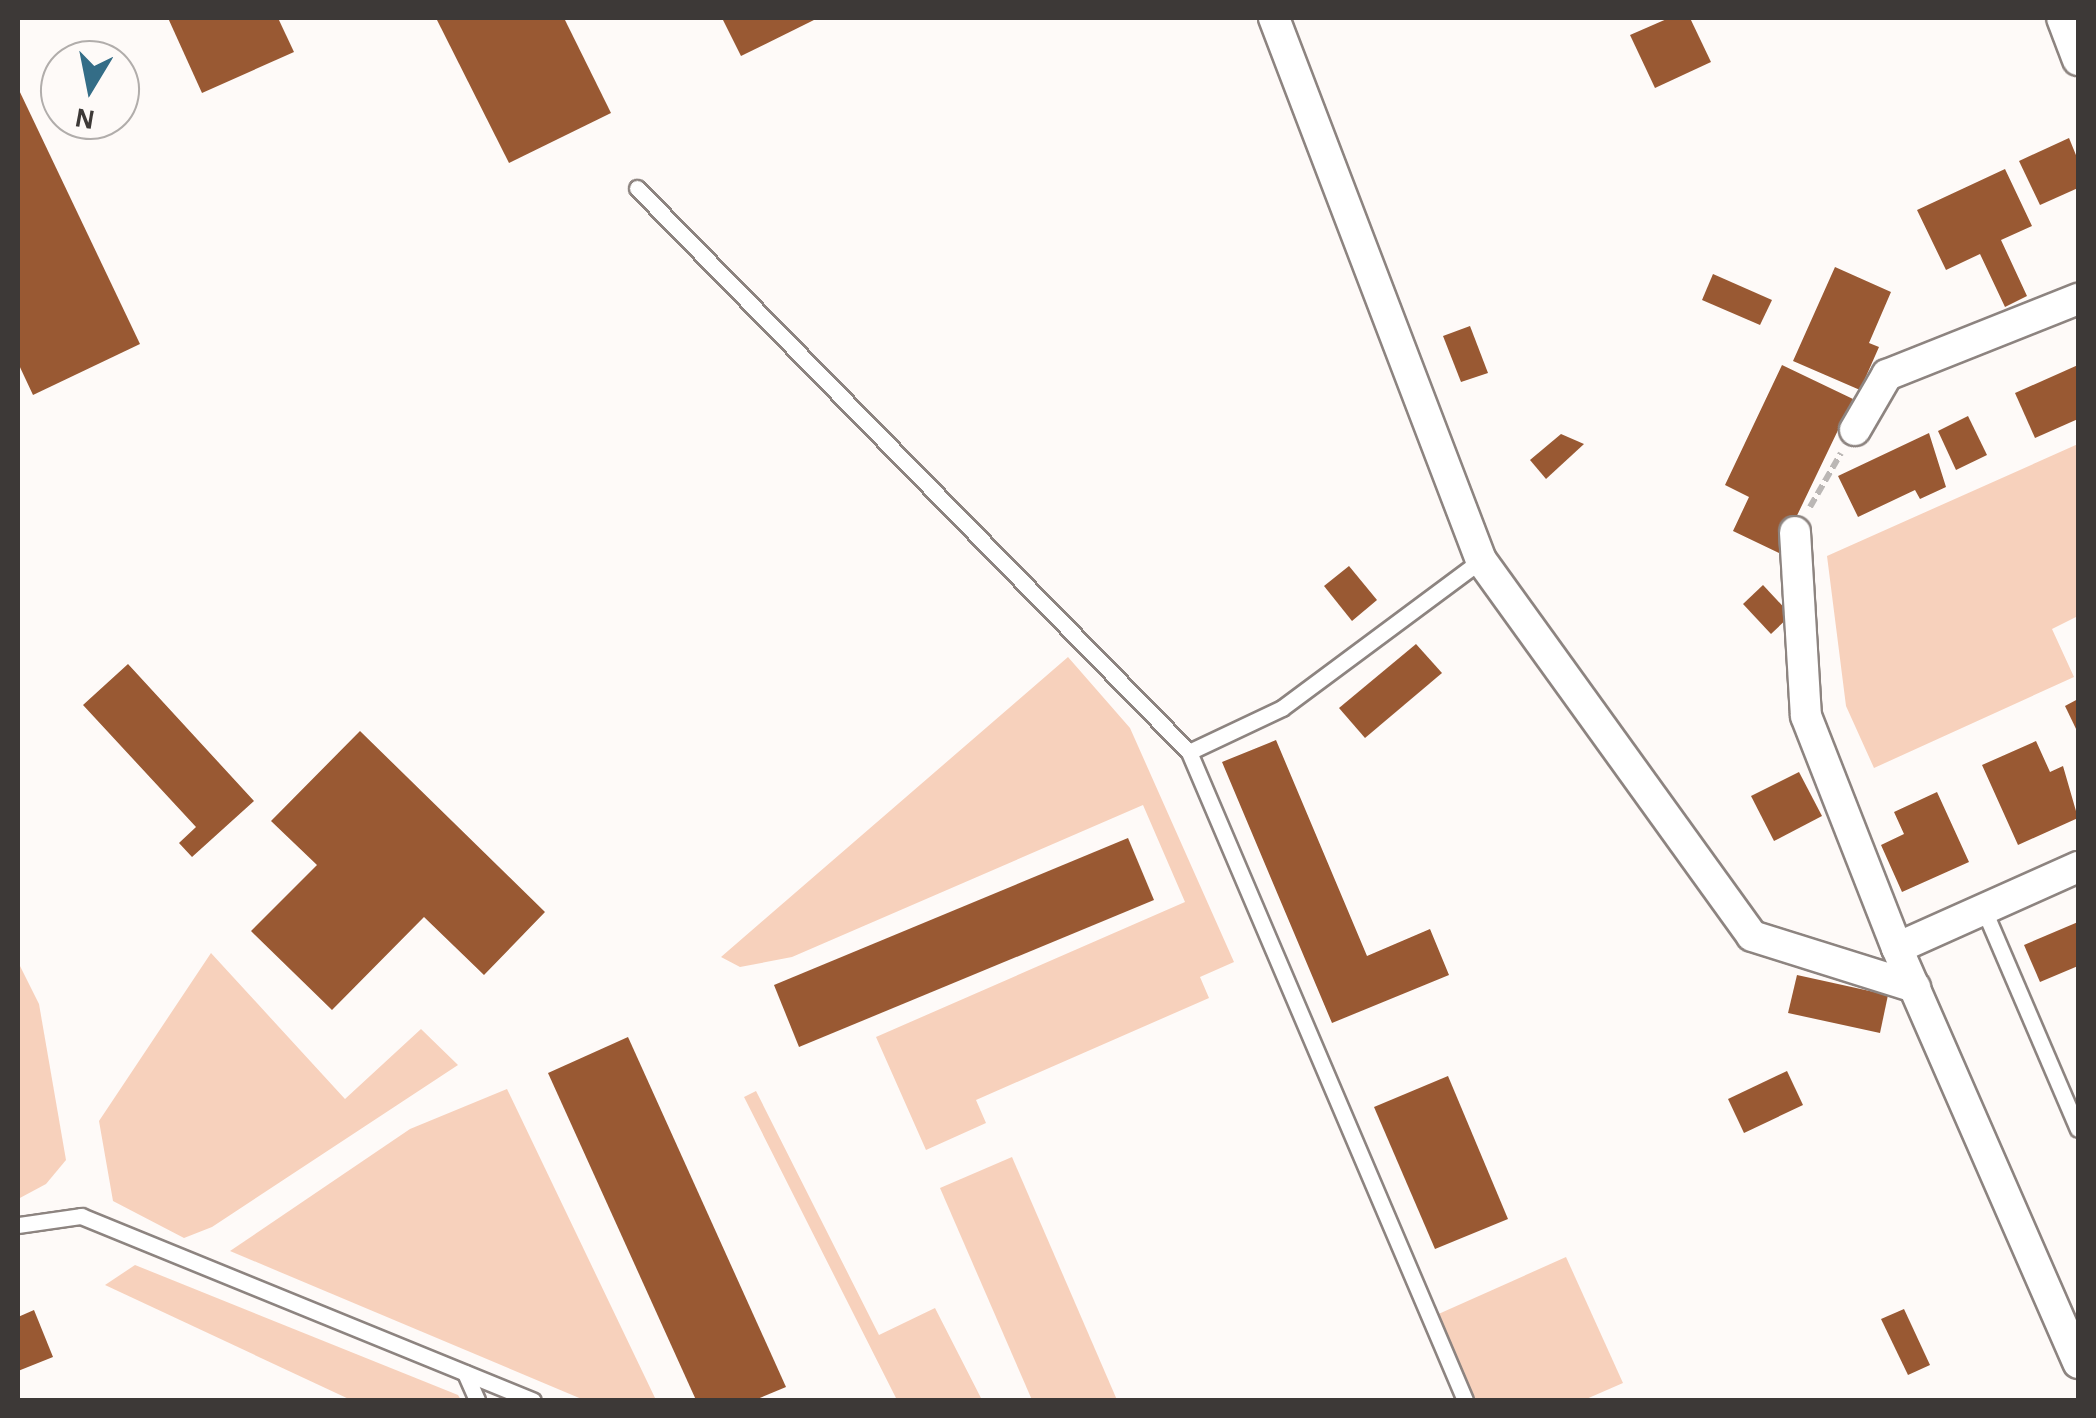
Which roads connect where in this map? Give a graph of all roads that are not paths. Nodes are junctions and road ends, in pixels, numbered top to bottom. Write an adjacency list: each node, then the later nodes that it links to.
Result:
1 (1274, 18): 8 (street)
2 (2062, 18): 3 (street)
3 (2078, 60)
4 (637, 188): 9 (lane)
5 (2078, 299): 6 (street)
6 (1854, 430)
7 (1795, 532): 12 (street)
8 (1482, 560): 9 (lane); 13 (street)
9 (1189, 752): 20 (lane)
10 (2078, 867): 11 (street)
11 (1984, 910): 12 (street); 14 (lane)
12 (1898, 948): 13 (street)
13 (1915, 987): 16 (street)
14 (2078, 1130)
15 (18, 1225): 17 (lane)
16 (2078, 1363)
17 (465, 1372): 18 (lane); 19 (lane)
18 (477, 1400)
19 (534, 1400)
20 (1466, 1400)

